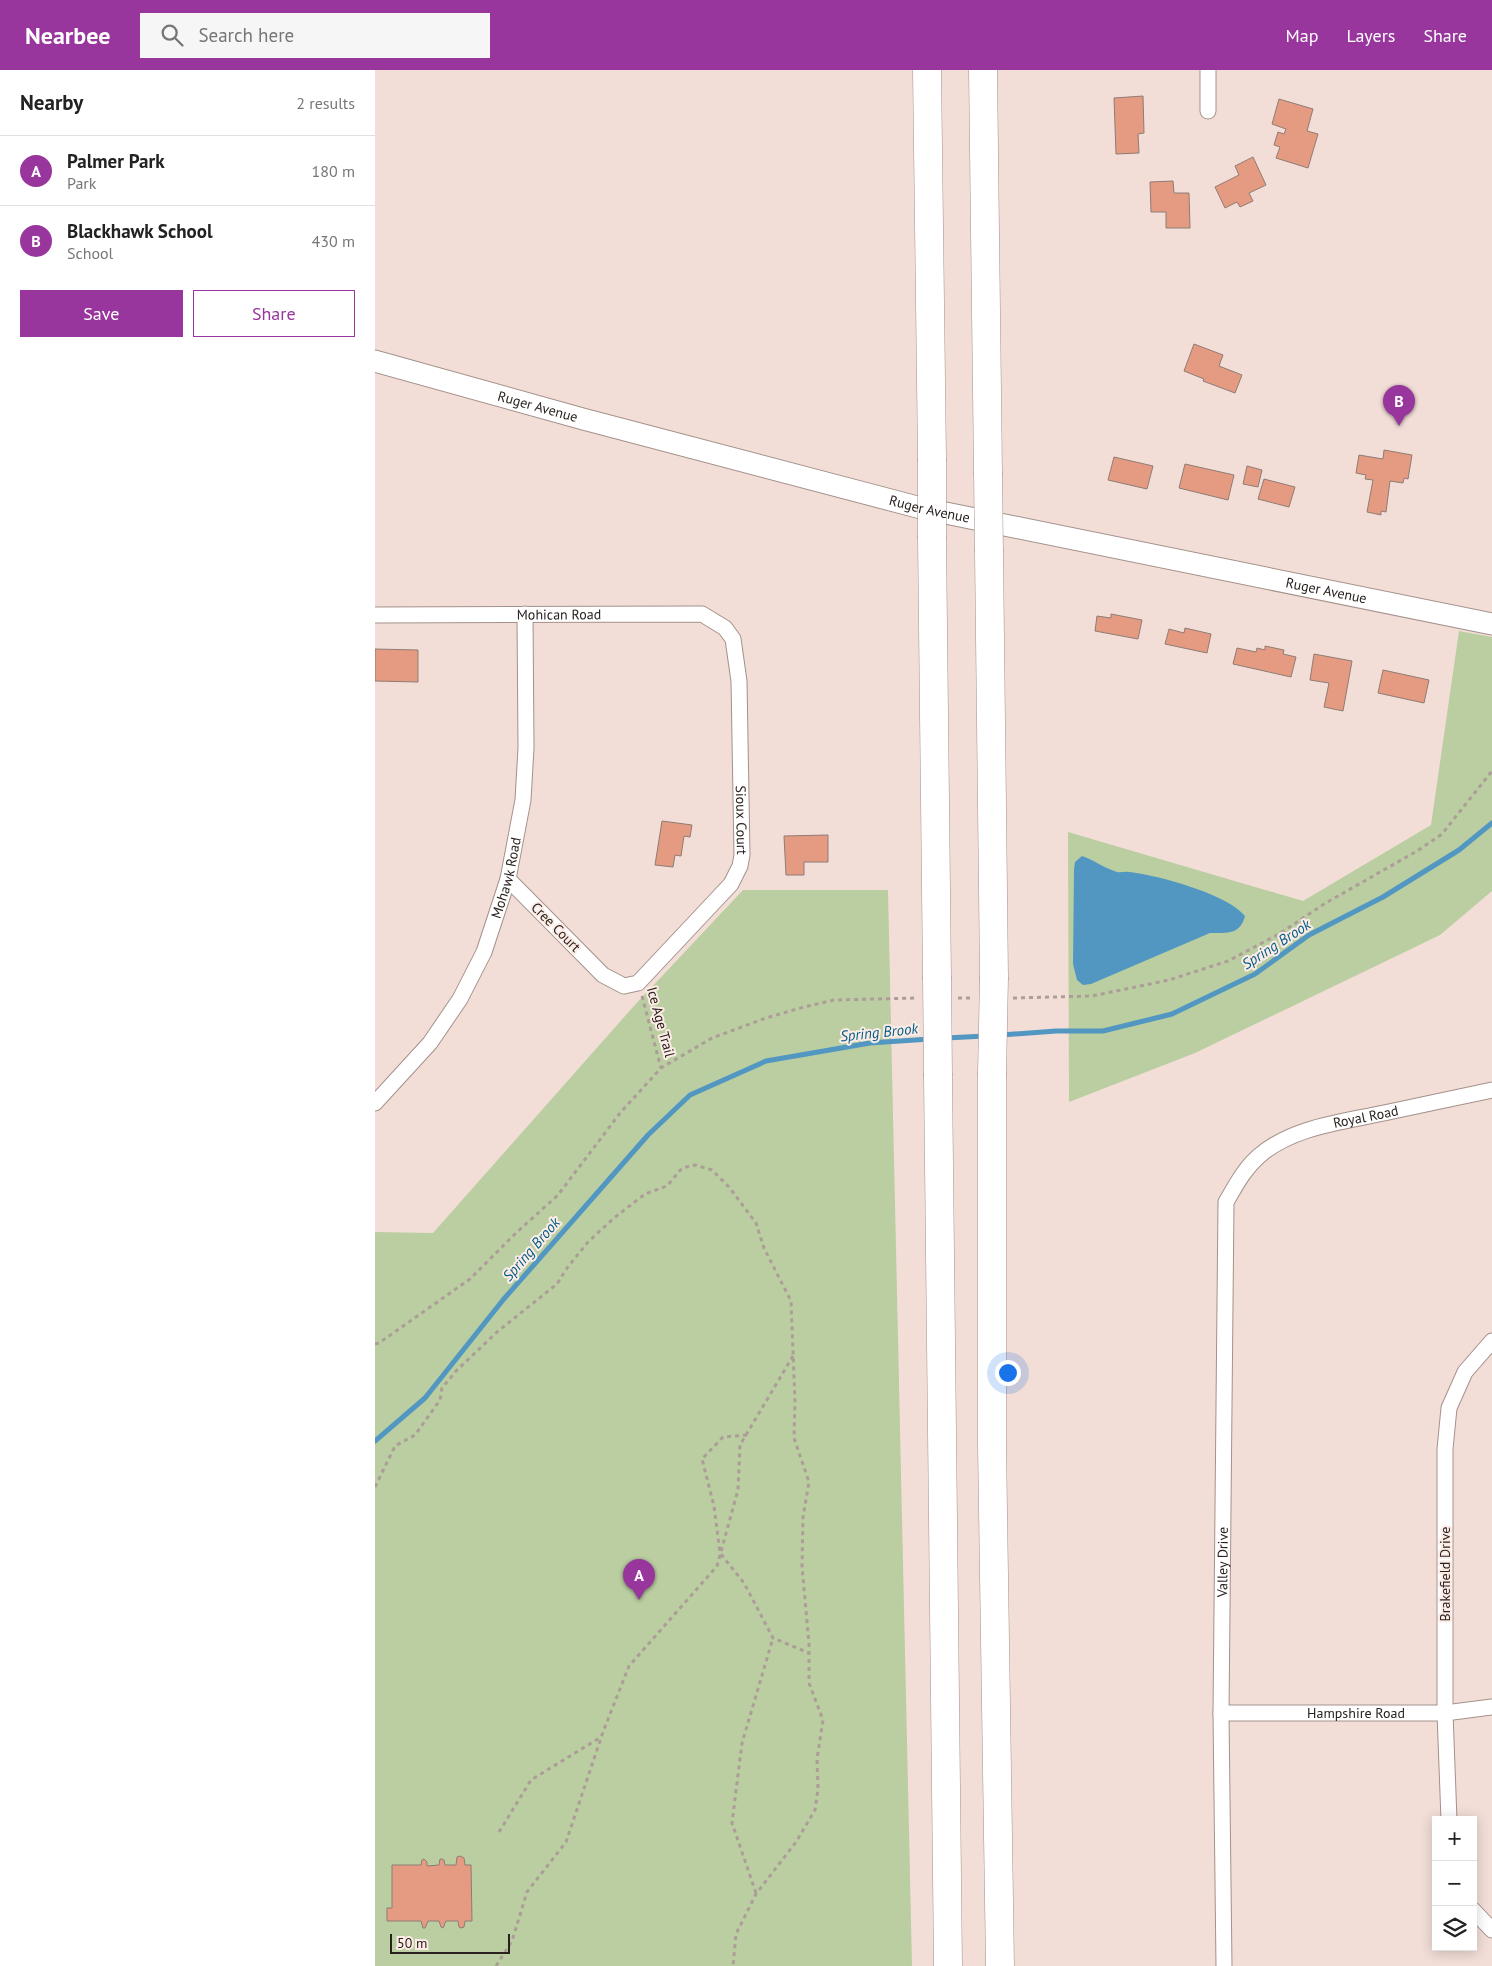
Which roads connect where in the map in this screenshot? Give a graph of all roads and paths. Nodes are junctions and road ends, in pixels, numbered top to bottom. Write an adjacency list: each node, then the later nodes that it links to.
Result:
1 (927, 70): 34 (highway, bridge)
2 (983, 70): 35 (highway, bridge)
3 (1208, 70): 4 (street)
4 (1208, 111)
5 (375, 361): 8 (street, Ruger Avenue)
6 (525, 614): 7 (street, Mohican Road); 9 (street, Mohican Road); 10 (street, Mohawk Road)
7 (375, 615)
8 (1492, 624)
9 (733, 639): 11 (street, Sioux Court)
10 (508, 879): 11 (street, Cree Court); 14 (street, Mohawk Road)
11 (638, 983): 12 (path, Ice Age Trail)
12 (661, 1068)
13 (1492, 1090): 15 (street, Royal Road)
14 (375, 1103)
15 (1249, 1165): 24 (street, Valley Drive)
16 (1492, 1341): 25 (street, Brakefield Drive)
17 (793, 1355): 18 (path); 19 (path); 22 (path)
18 (747, 1434): 20 (path); 20 (path)
19 (375, 1487)
20 (720, 1553): 21 (path); 26 (path)
21 (773, 1638): 22 (path); 29 (path)
22 (809, 1653): 29 (path)
23 (1492, 1707): 25 (street, Hampshire Road)
24 (1221, 1713): 25 (street, Hampshire Road); 36 (street, Valley Drive)
25 (1445, 1713): 27 (street, Brakefield Drive)
26 (601, 1737): 28 (path); 32 (path)
27 (1449, 1816)
28 (499, 1832)
29 (756, 1894): 33 (path)
30 (1477, 1914): 31 (street)
31 (1492, 1930)
32 (496, 1966)
33 (733, 1966)
34 (948, 1966)
35 (1000, 1966)
36 (1224, 1966)

